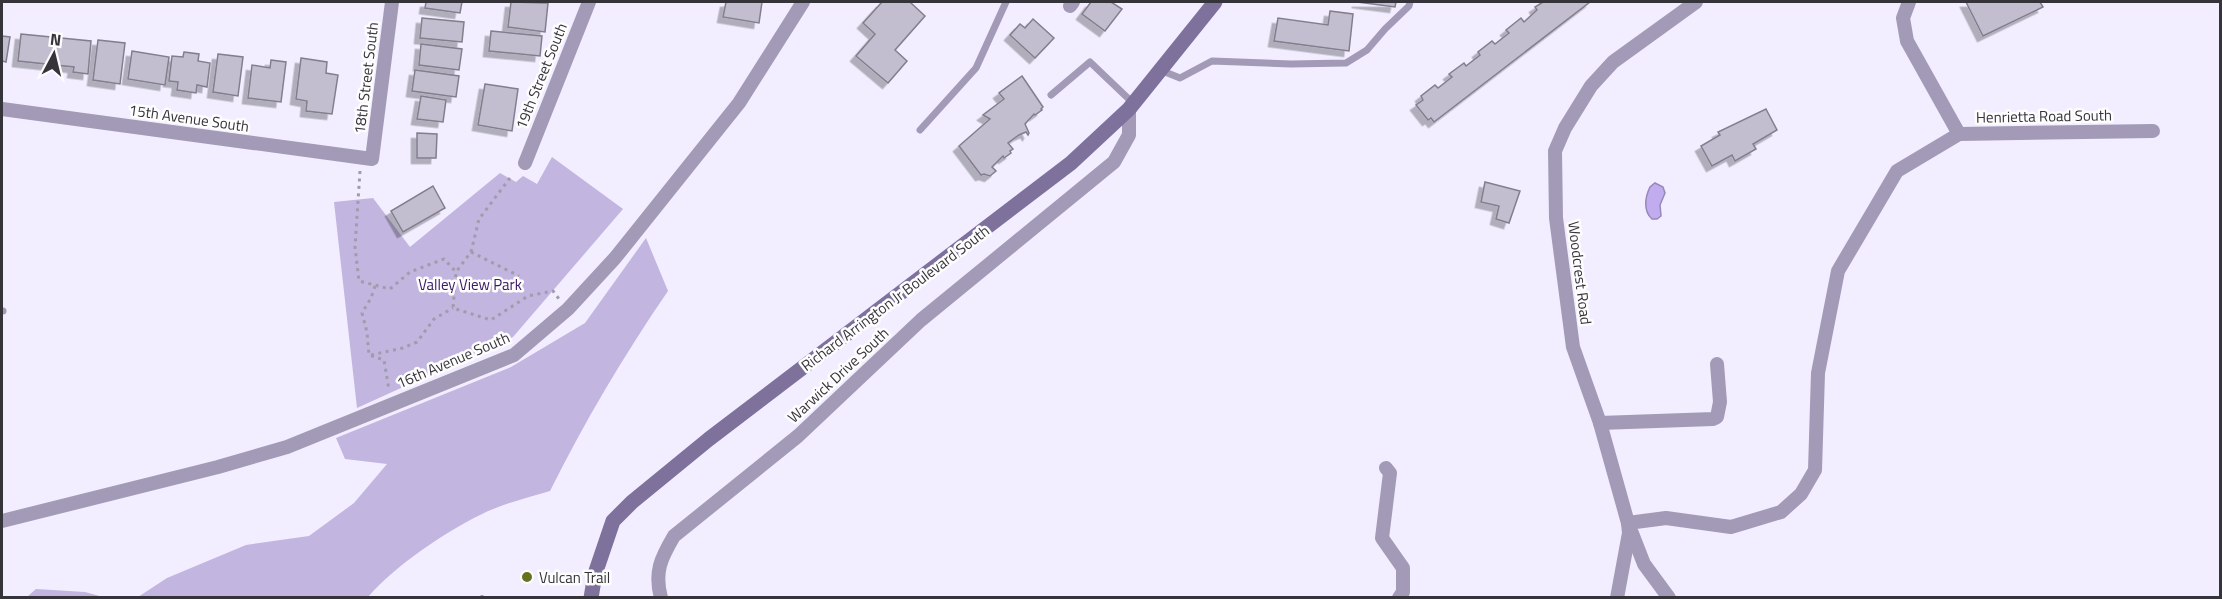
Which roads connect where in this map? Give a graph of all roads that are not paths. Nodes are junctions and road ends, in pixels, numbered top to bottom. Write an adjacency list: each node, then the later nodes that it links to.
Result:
1 (392, 2): 16 (street, 18th Street South)
2 (589, 2): 17 (street, 19th Street South)
3 (803, 2): 21 (street, 16th Avenue South)
4 (1006, 2): 13 (lane)
5 (1215, 2): 9 (street, Richard Arrington Jr Boulevard South)
6 (1410, 2): 9 (lane)
7 (1696, 2): 19 (street, Woodcrest Road)
8 (1909, 2): 15 (street)
9 (1160, 70): 11 (street, Richard Arrington Jr Boulevard South)
10 (1051, 95): 11 (lane)
11 (1131, 106): 23 (street, Richard Arrington Jr Boulevard South); 24 (street, Warwick Drive South)
12 (2, 109): 16 (street, 15th Avenue South)
13 (920, 130)
14 (2153, 131): 15 (street, Henrietta Road South)
15 (1959, 134): 22 (street, Henrietta Road South)
16 (372, 159)
17 (525, 163)
18 (1717, 364): 19 (street)
19 (1600, 423): 22 (street, Woodcrest Road)
20 (1386, 468): 25 (street)
21 (2, 520)
22 (1628, 523): 26 (street, Woodcrest Road); 27 (street)
23 (591, 597)
24 (661, 597)
25 (1399, 597)
26 (1617, 597)
27 (1669, 597)

